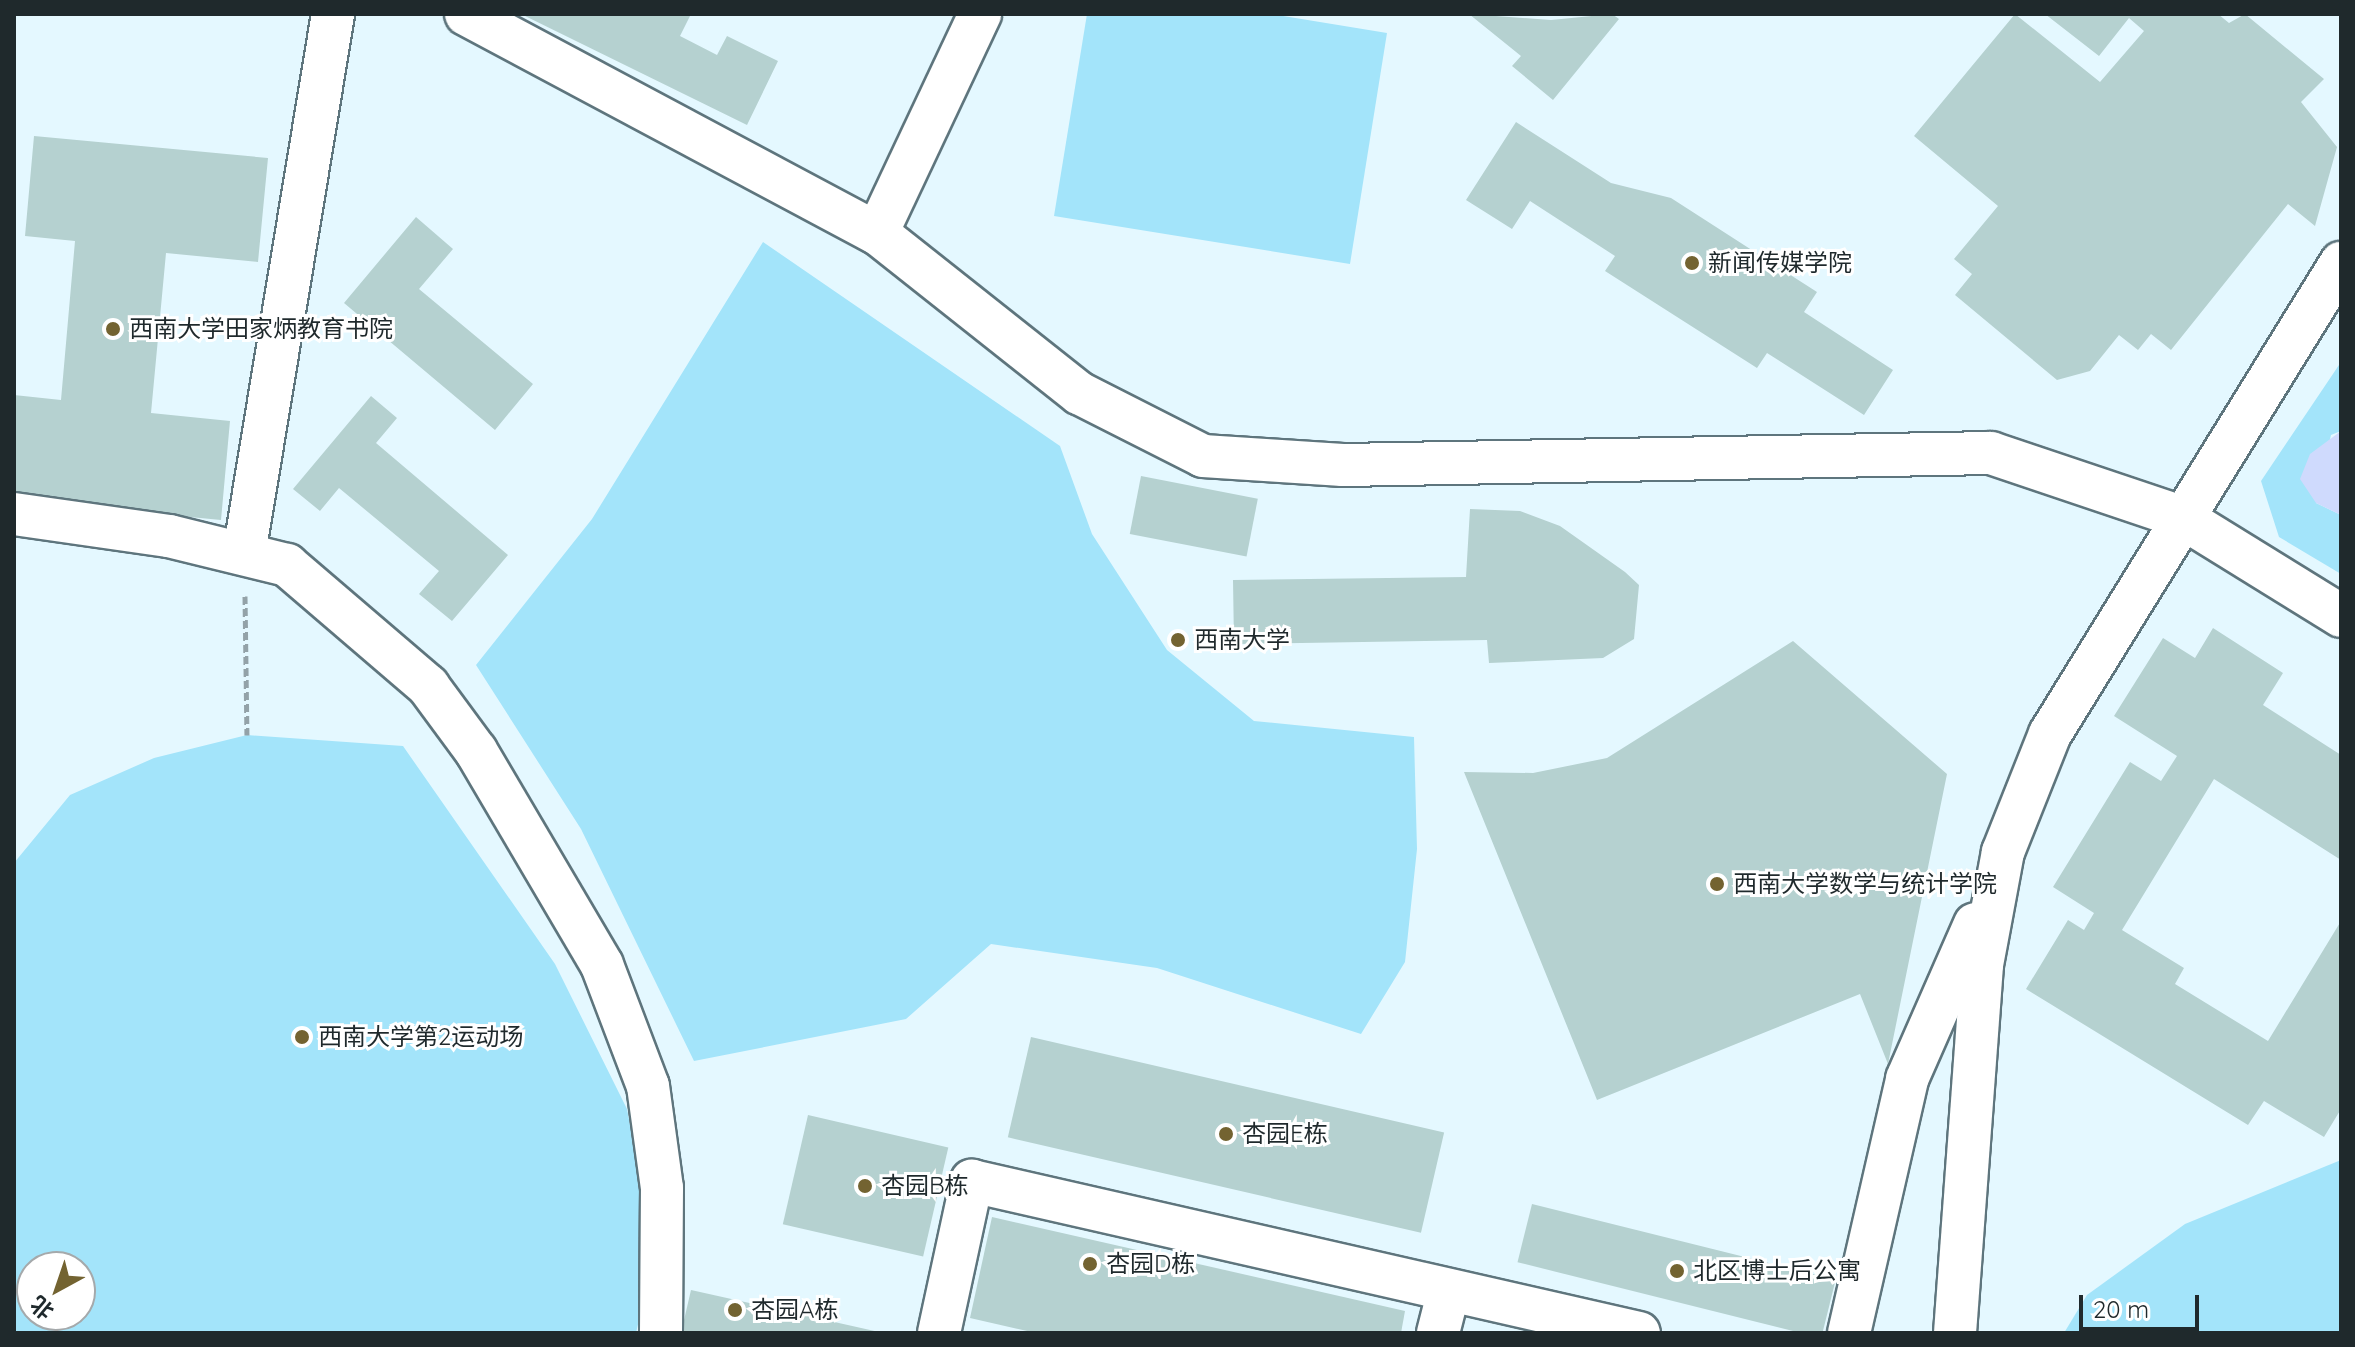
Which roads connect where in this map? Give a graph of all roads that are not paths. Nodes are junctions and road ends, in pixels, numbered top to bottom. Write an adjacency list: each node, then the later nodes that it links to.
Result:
1 (333, 14): 8 (lane)
2 (466, 14): 4 (lane)
3 (980, 14): 4 (lane)
4 (877, 233): 7 (lane)
5 (2341, 263): 7 (lane)
6 (14, 514): 8 (lane)
7 (2181, 517): 9 (lane); 10 (lane)
8 (244, 554): 12 (lane)
9 (2341, 616)
10 (2000, 868): 16 (lane); 17 (lane)
11 (1449, 1290): 13 (lane); 14 (lane); 15 (lane)
12 (661, 1333)
13 (939, 1333)
14 (1438, 1333)
15 (1639, 1333)
16 (1849, 1333)
17 (1955, 1333)

